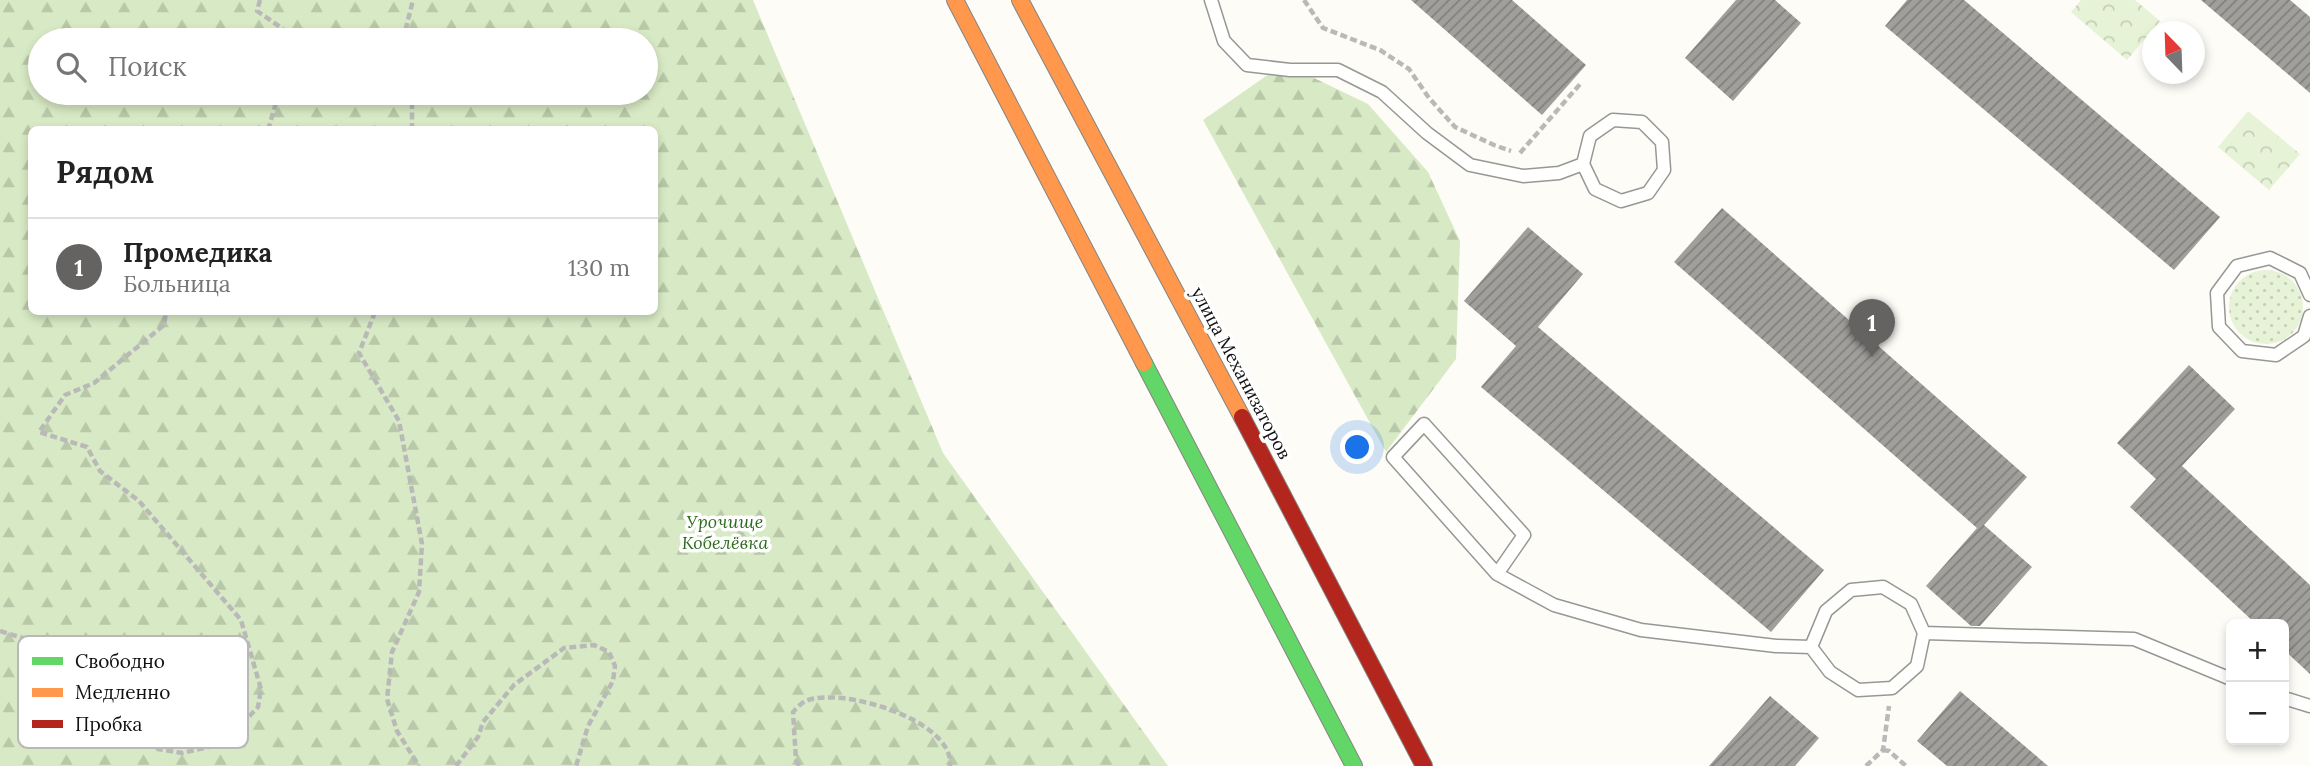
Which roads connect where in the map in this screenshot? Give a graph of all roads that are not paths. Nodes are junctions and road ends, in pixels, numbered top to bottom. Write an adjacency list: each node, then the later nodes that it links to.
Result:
1 (954, 0): 13 (main road)
2 (1020, 0): 14 (main road, улица Механизаторов)
3 (1211, 0): 4 (lane)
4 (1583, 163): 4 (lane)
5 (2310, 295): 6 (lane)
6 (2310, 316)
7 (1497, 574): 7 (lane); 9 (lane)
8 (1924, 633): 9 (lane); 9 (lane); 10 (lane)
9 (1811, 647)
10 (2226, 677)
11 (2289, 700): 12 (lane)
12 (2310, 706)
13 (1354, 766)
14 (1424, 766)

